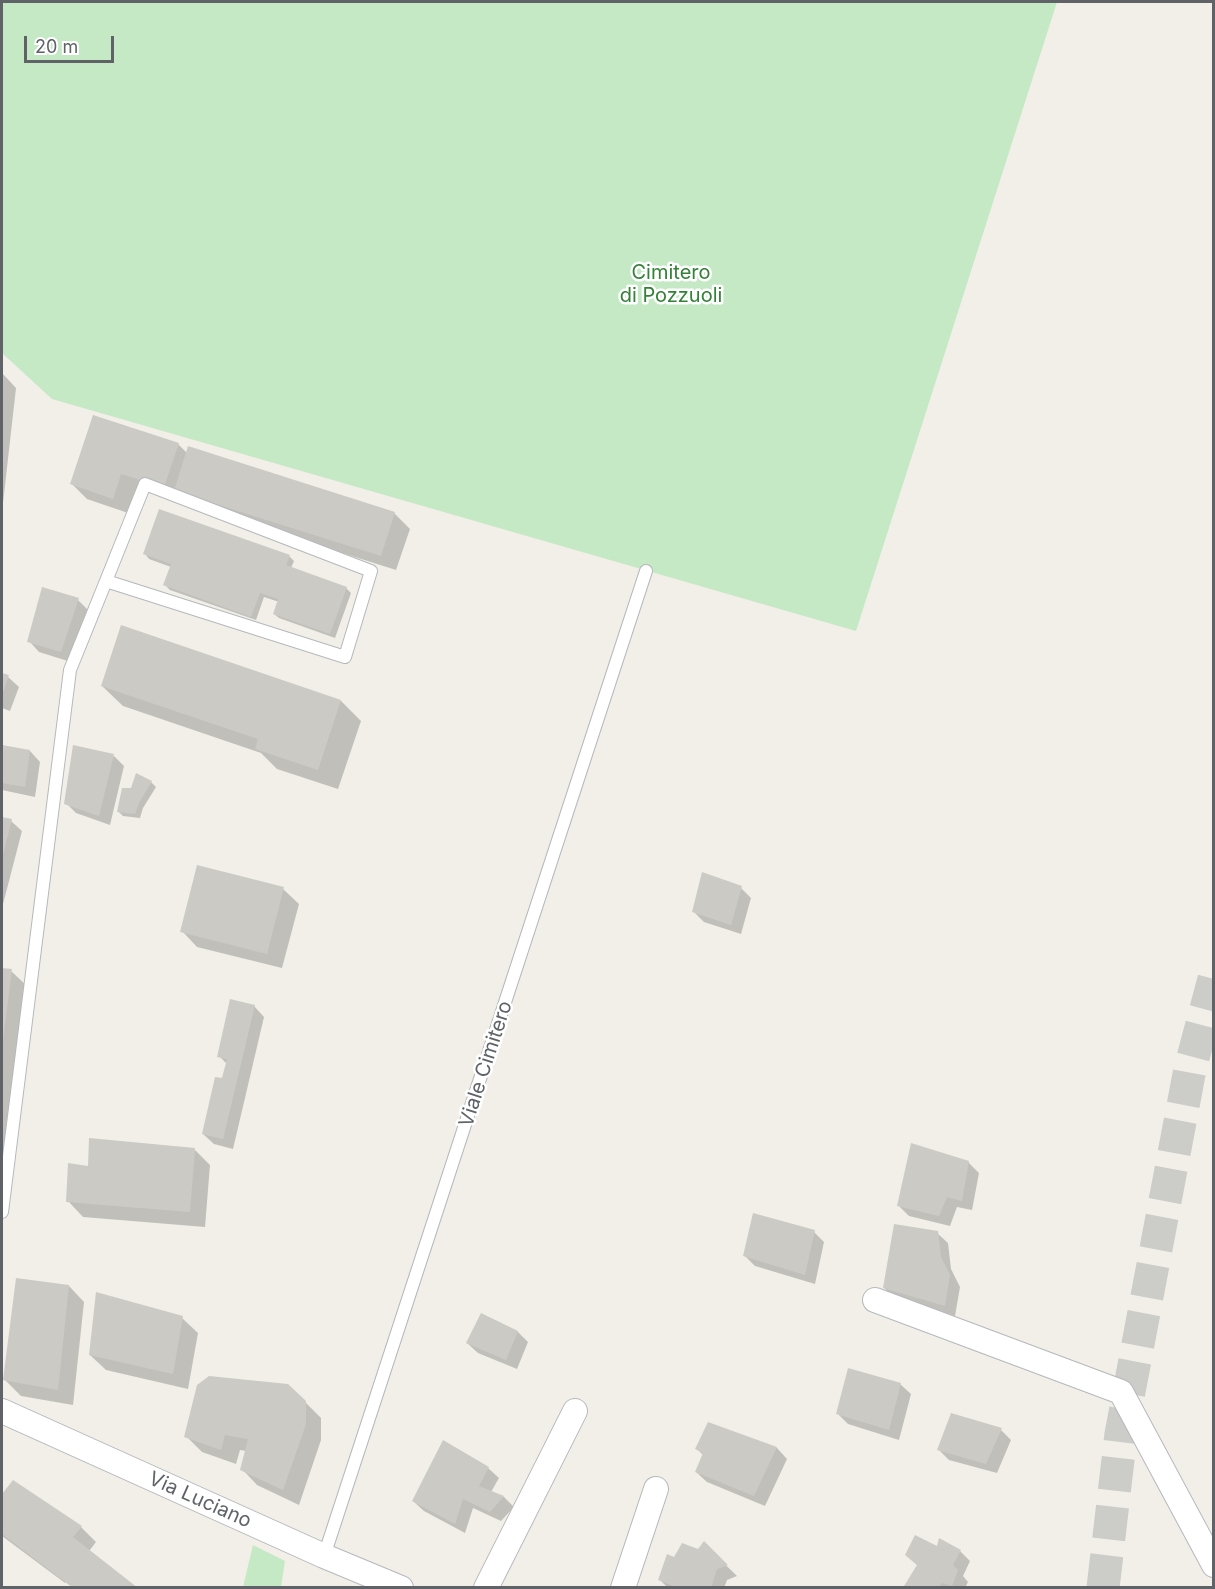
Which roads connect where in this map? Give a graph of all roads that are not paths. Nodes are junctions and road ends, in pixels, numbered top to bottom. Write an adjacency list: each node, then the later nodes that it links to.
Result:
1 (646, 571): 8 (lane, Viale Cimitero)
2 (106, 581): 2 (lane); 3 (lane)
3 (2, 1212)
4 (875, 1300): 9 (street)
5 (2, 1411): 8 (street, Via Luciano)
6 (575, 1411): 11 (street)
7 (656, 1489): 12 (street)
8 (324, 1556): 10 (street, Via Luciano)
9 (1214, 1565)
10 (400, 1587)
11 (486, 1587)
12 (623, 1587)

